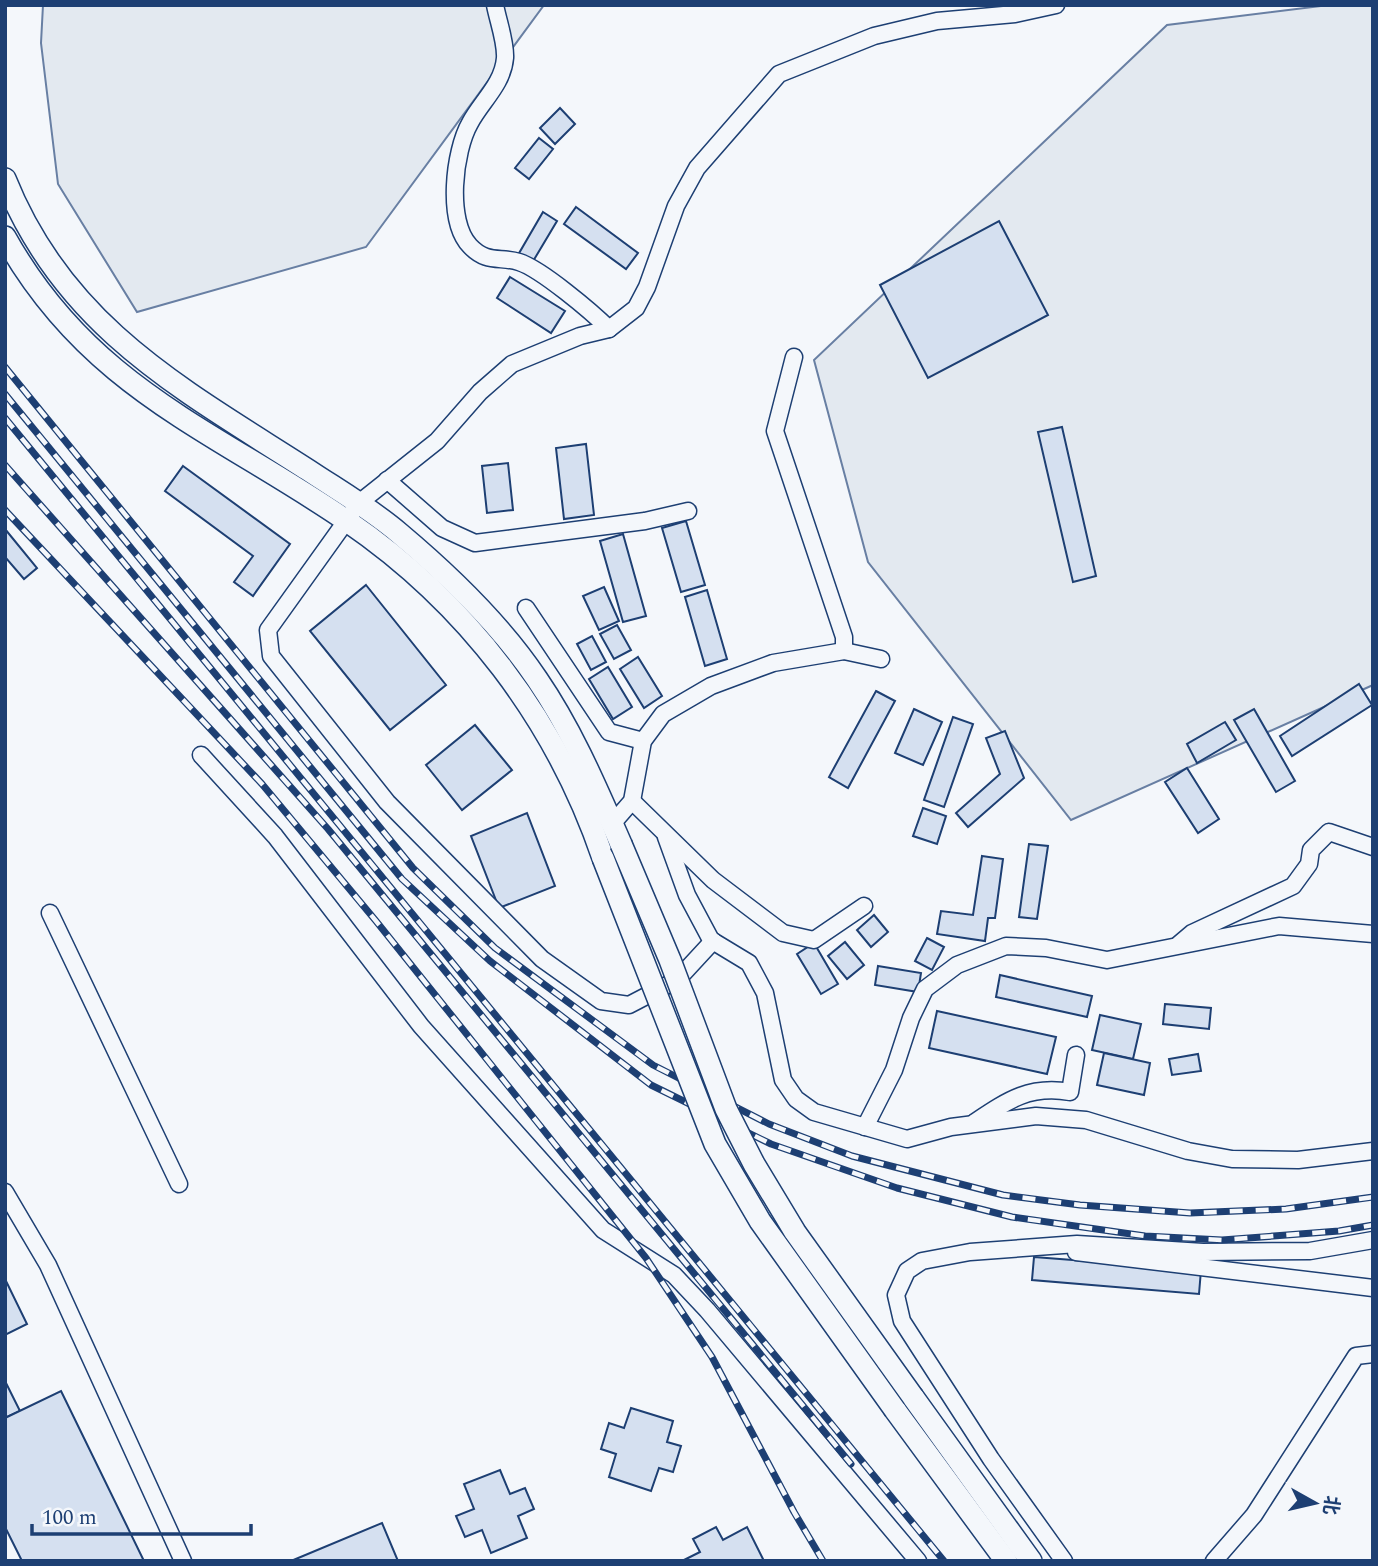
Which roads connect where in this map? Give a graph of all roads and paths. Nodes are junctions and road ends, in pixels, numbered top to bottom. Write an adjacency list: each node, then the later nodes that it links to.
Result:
1 (495, 5): 5 (street)
2 (1056, 5): 5 (street)
3 (5, 179): 9 (main road)
4 (5, 237): 9 (main road)
5 (609, 329): 7 (street)
6 (794, 357): 11 (street)
7 (387, 480): 8 (street); 9 (street)
8 (688, 511)
9 (353, 512): 16 (main road); 22 (street); 36 (main road, bridge)
10 (527, 608): 13 (street)
11 (844, 650): 12 (street); 13 (street)
12 (881, 660)
13 (643, 741): 15 (street)
14 (201, 755): 35 (street)
15 (632, 801): 16 (street); 17 (street)
16 (612, 824): 37 (main road, bridge)
17 (666, 837): 19 (street); 22 (street)
18 (1373, 848): 23 (street)
19 (864, 906)
20 (50, 913): 28 (street)
21 (1373, 934): 23 (street)
22 (713, 941): 26 (street)
23 (1175, 948): 26 (street)
24 (1076, 1055): 25 (street)
25 (971, 1125): 26 (street); 27 (street)
26 (865, 1127)
27 (1373, 1151)
28 (179, 1184)
29 (5, 1192): 34 (street)
30 (1373, 1240): 31 (street)
31 (1053, 1245): 32 (street); 38 (street)
32 (1373, 1288)
33 (1373, 1354): 39 (street)
34 (183, 1561)
35 (918, 1561)
36 (1006, 1561)
37 (1031, 1561)
38 (1064, 1561)
39 (1214, 1561)

